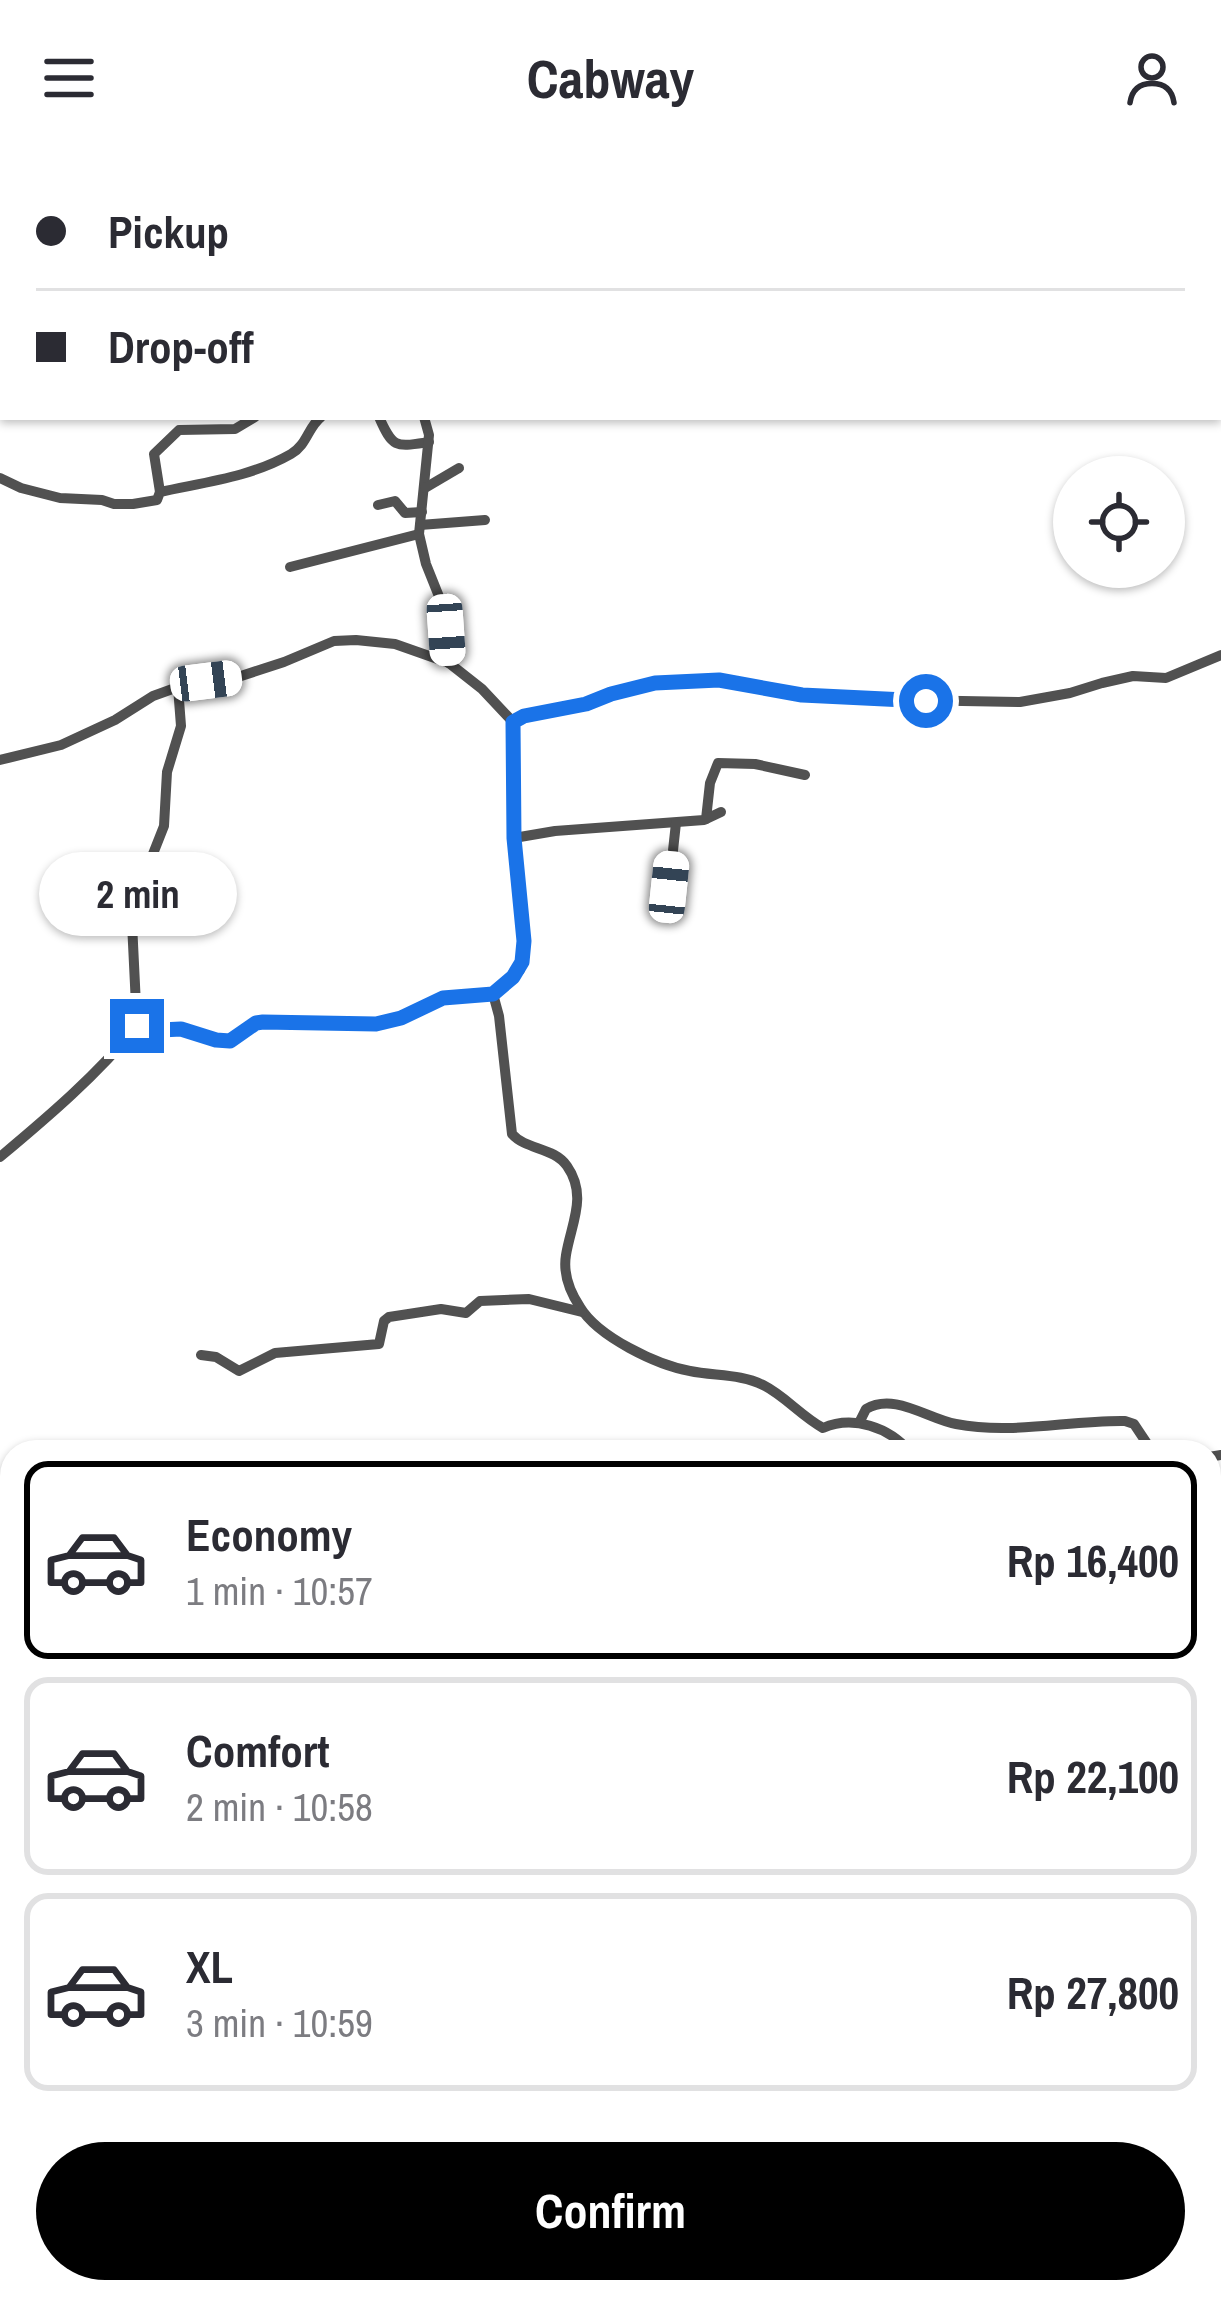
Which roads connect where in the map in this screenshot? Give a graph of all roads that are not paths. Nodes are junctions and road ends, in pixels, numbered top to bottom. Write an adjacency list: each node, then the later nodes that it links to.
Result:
1 (250, 420): 9 (street)
2 (317, 420): 9 (street)
3 (380, 420): 5 (street)
4 (425, 420): 5 (street)
5 (429, 442): 8 (street)
6 (458, 468): 8 (street)
7 (0, 478): 9 (street)
8 (425, 488): 12 (street)
9 (160, 492)
10 (378, 505): 12 (street)
11 (485, 520): 12 (street)
12 (420, 524): 13 (street); 15 (street)
13 (290, 567)
14 (1221, 656): 17 (street)
15 (448, 663): 16 (street); 17 (street)
16 (178, 687): 18 (street); 26 (street)
17 (513, 722): 23 (street)
18 (0, 760)
19 (805, 775): 21 (street)
20 (721, 812): 21 (street)
21 (706, 819): 22 (street)
22 (676, 823): 23 (street); 24 (street)
23 (514, 838): 25 (street)
24 (669, 887)
25 (493, 994): 26 (street); 28 (street)
26 (136, 1029): 27 (street)
27 (0, 1156)
28 (582, 1312): 29 (street); 30 (street)
29 (200, 1355)
30 (860, 1423): 31 (street); 32 (street)
31 (899, 1440)
32 (1145, 1440)

